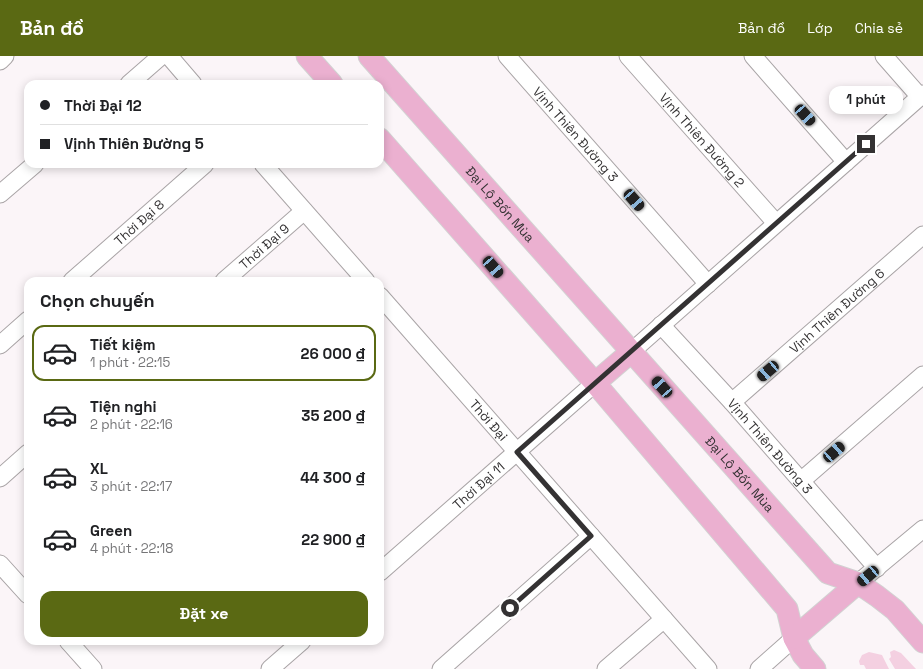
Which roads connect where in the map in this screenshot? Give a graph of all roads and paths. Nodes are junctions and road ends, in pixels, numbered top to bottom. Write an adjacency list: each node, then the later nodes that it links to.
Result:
1 (5, 56): 10 (street)
2 (161, 56): 11 (street)
3 (169, 56): 12 (street)
4 (307, 56): 13 (main road)
5 (369, 56): 32 (main road, Đại Lộ Bốn Mùa)
6 (507, 56): 27 (street, Vịnh Thiên Đường 3)
7 (628, 56): 22 (street, Vịnh Thiên Đường 2)
8 (753, 56): 16 (street)
9 (884, 56): 14 (street)
10 (0, 61)
11 (134, 80)
12 (190, 80)
13 (328, 80)
14 (921, 96): 16 (street)
15 (384, 144): 34 (main road)
16 (846, 162): 22 (street)
17 (30, 168): 20 (street)
18 (200, 168): 24 (street, Thời Đại 8)
19 (267, 168): 21 (street)
20 (0, 194)
21 (304, 211): 25 (street, Thời Đại 9); 26 (street)
22 (776, 223): 27 (street)
23 (923, 234): 35 (street, Vịnh Thiên Đường 6)
24 (77, 277)
25 (229, 277)
26 (362, 277)
27 (708, 284): 30 (street)
28 (384, 301): 36 (street, Thời Đại)
29 (24, 324): 31 (street)
30 (661, 325): 32 (street); 35 (street, Vịnh Thiên Đường 3)
31 (0, 345)
32 (630, 352): 34 (main road); 45 (main road, Đại Lộ Bốn Mùa)
33 (923, 375): 39 (street)
34 (595, 384): 36 (street, Thời Đại 11); 48 (main road)
35 (732, 402): 39 (street, Vịnh Thiên Đường 3)
36 (517, 452): 41 (street, Thời Đại); 43 (street, Thời Đại 11)
37 (24, 457): 38 (street)
38 (0, 478)
39 (801, 481): 44 (street, Vịnh Thiên Đường 3)
40 (923, 529): 44 (street)
41 (591, 536): 47 (street, Thời Đại); 54 (street)
42 (0, 564): 46 (street)
43 (384, 568)
44 (877, 568): 45 (street)
45 (858, 583): 48 (main road); 49 (main road, Đại Lộ Bốn Mùa)
46 (24, 591)
47 (664, 619): 55 (street); 56 (street, Thời Đại)
48 (794, 638): 57 (street); 58 (main road)
49 (923, 642)
50 (72, 645): 52 (street)
51 (297, 645): 53 (street)
52 (93, 669)
53 (270, 669)
54 (441, 669)
55 (606, 669)
56 (708, 669)
57 (760, 669)
58 (815, 669)

